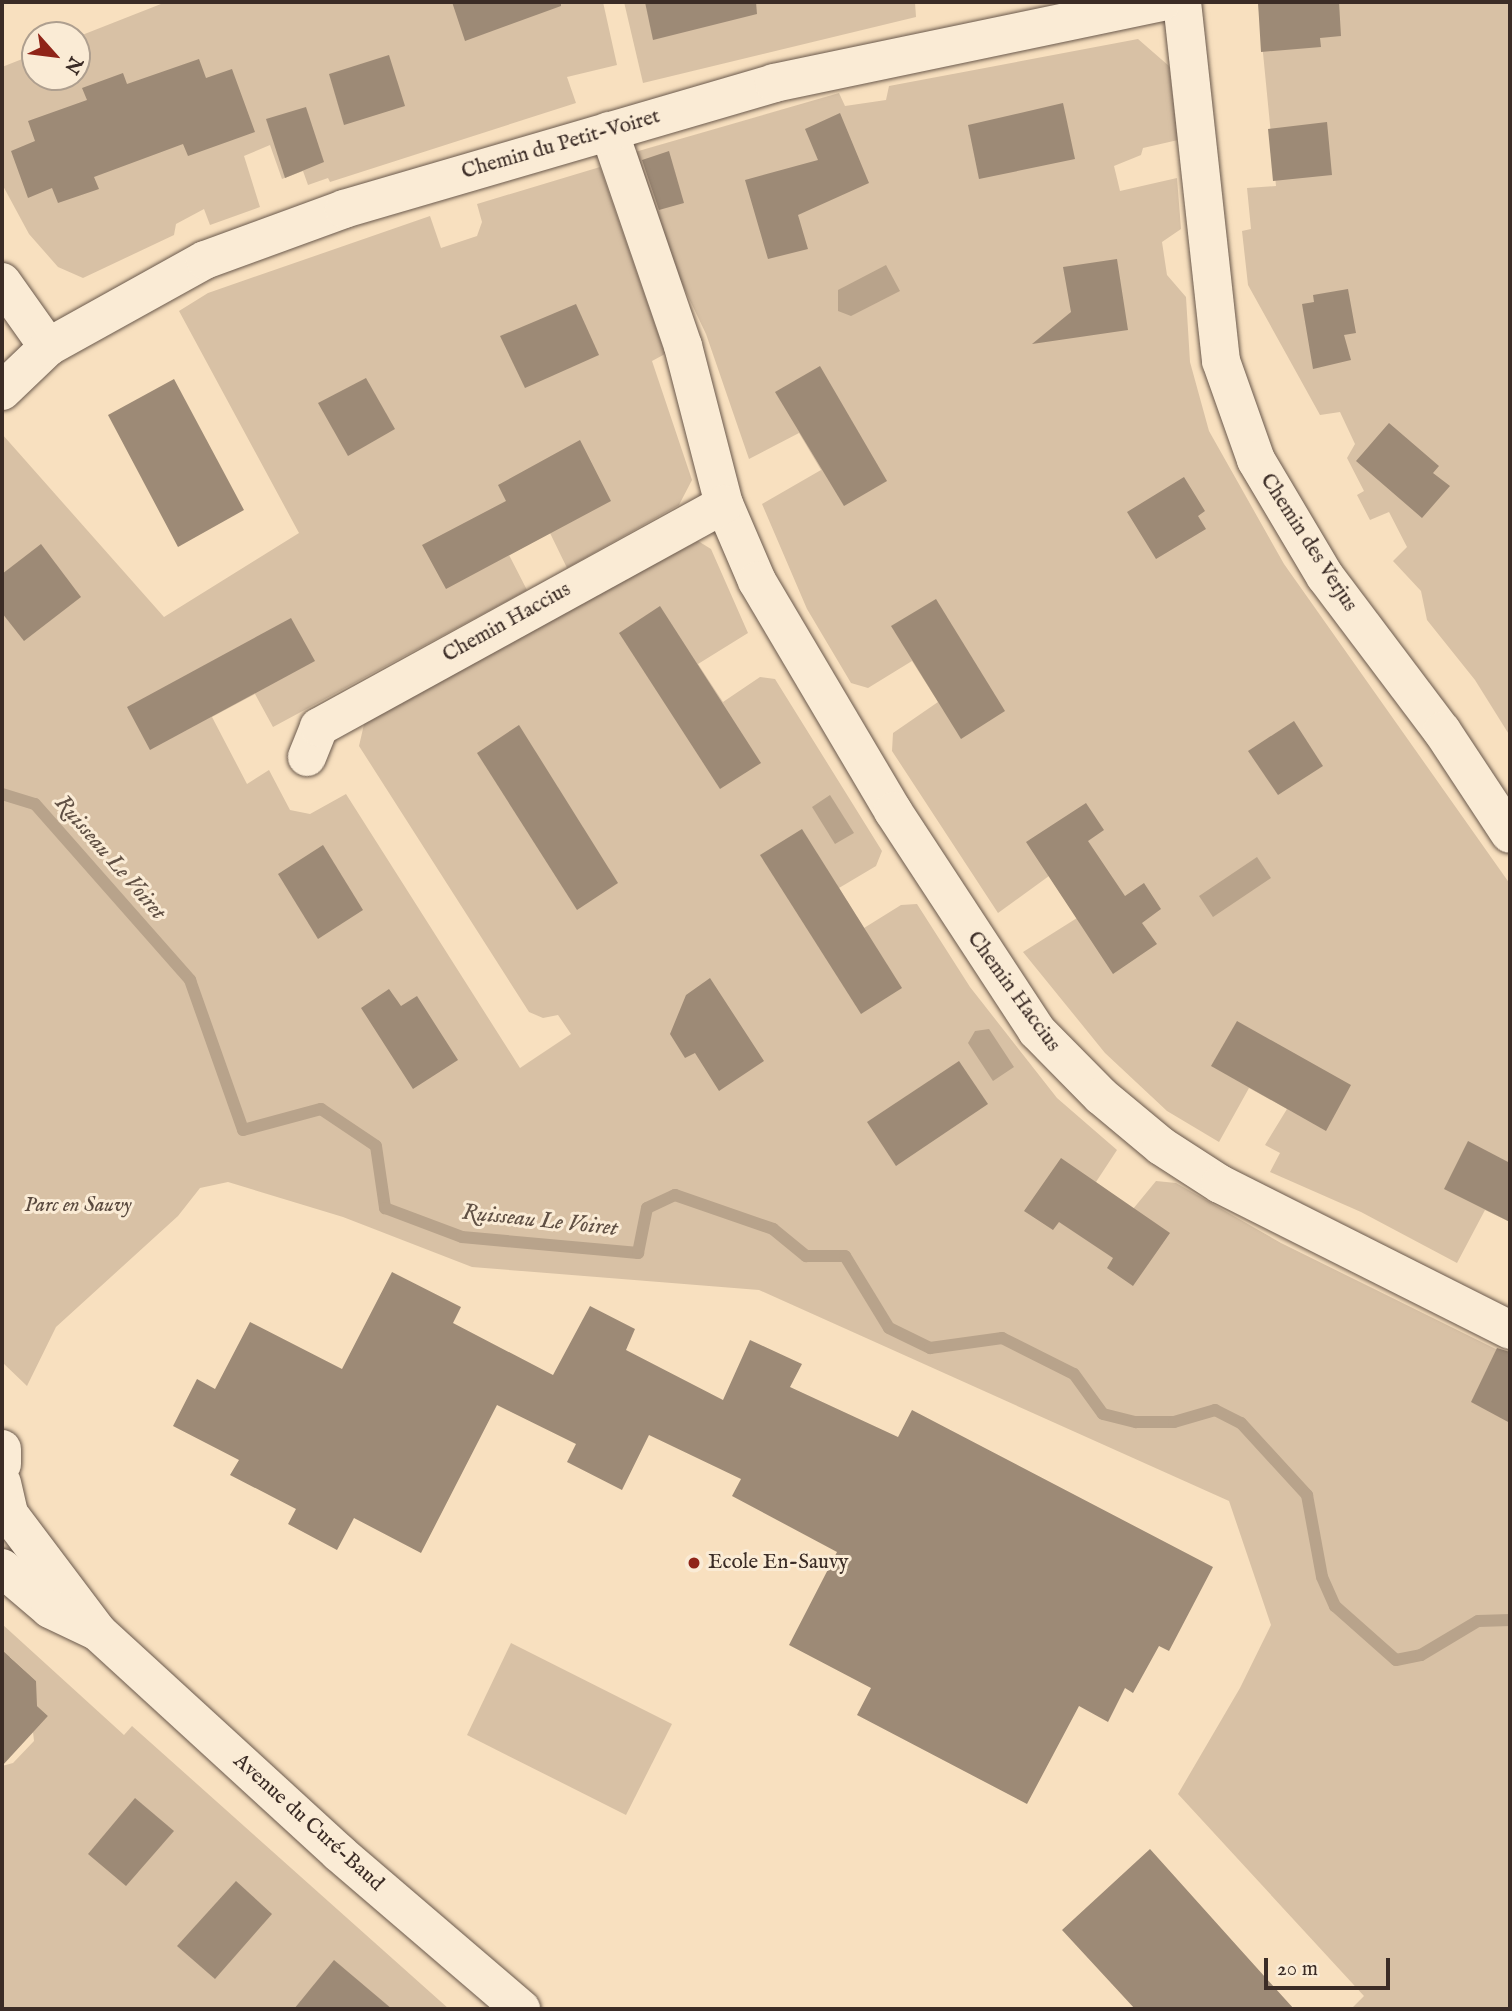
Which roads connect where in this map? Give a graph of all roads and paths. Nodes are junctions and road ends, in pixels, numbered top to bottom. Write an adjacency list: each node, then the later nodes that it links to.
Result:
1 (1162, 2): 3 (street, Chemin du Petit-Voiret)
2 (1182, 2): 9 (street, Chemin des Verjus)
3 (609, 131): 5 (street, Chemin du Petit-Voiret); 7 (street, Chemin Haccius)
4 (2, 282): 5 (street)
5 (48, 347): 6 (street, Chemin du Petit-Voiret)
6 (2, 391)
7 (724, 504): 8 (street, Chemin Haccius); 10 (street, Chemin Haccius)
8 (307, 757)
9 (1510, 834)
10 (1510, 1330)
11 (2, 1449): 12 (street)
12 (2, 1464)
13 (2, 1483): 15 (street, Avenue du Curé-Baud)
14 (2, 1568): 15 (street, Avenue du Curé-Baud)
15 (98, 1632): 16 (street, Avenue du Curé-Baud)
16 (521, 2009)

